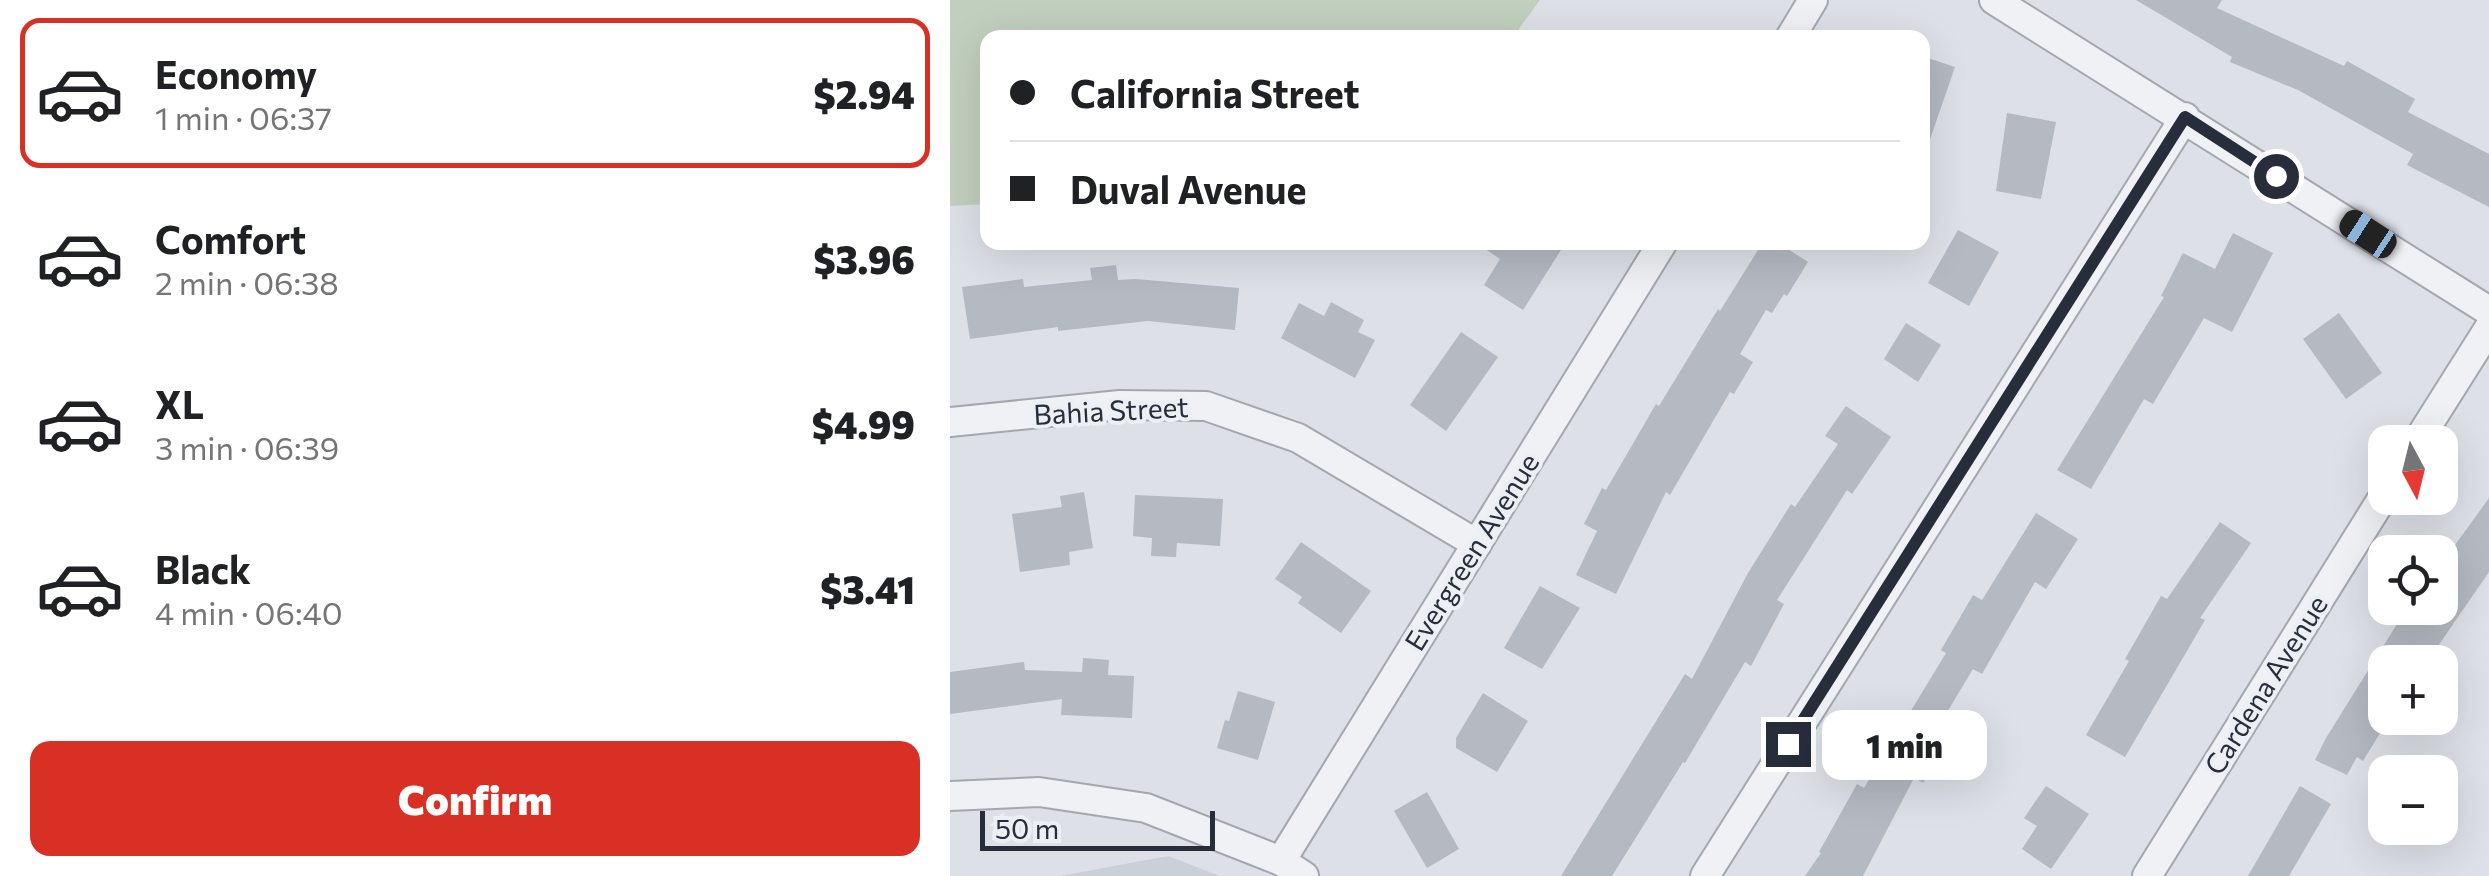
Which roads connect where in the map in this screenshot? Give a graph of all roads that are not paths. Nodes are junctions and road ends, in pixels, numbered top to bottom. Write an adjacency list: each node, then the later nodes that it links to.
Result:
1 (1813, 0): 3 (street)
2 (1994, 0): 4 (street)
3 (1795, 30)
4 (2185, 117): 6 (street); 14 (street)
5 (1659, 250): 11 (street, Evergreen Avenue)
6 (2489, 311)
7 (2489, 328): 9 (street)
8 (950, 422): 11 (street, Bahia Street)
9 (2428, 425)
10 (2372, 515): 15 (street, Cardena Avenue)
11 (1477, 544): 13 (street, Evergreen Avenue)
12 (950, 796): 13 (street)
13 (1293, 869)
14 (1704, 876)
15 (2147, 876)

